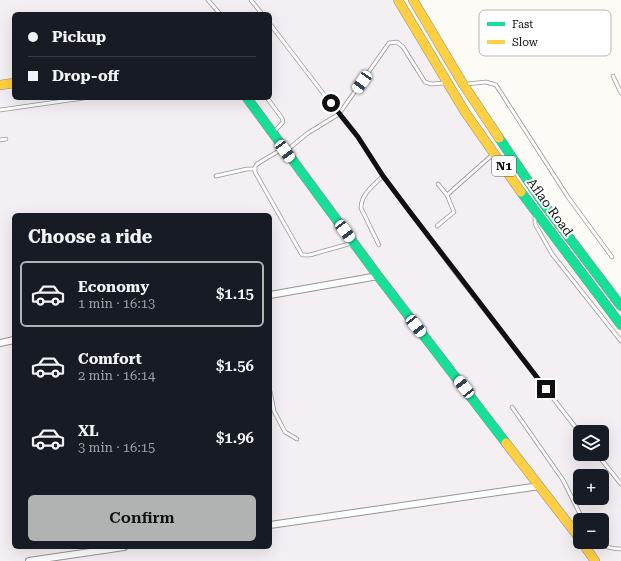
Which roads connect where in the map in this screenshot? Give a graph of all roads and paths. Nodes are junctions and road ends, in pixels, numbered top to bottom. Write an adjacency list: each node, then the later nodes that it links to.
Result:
1 (208, 0): 5 (lane)
2 (251, 0): 6 (lane)
3 (398, 0): 10 (main road, Aflao Road / N1)
4 (413, 0): 11 (main road, Aflao Road / N1)
5 (218, 12)
6 (260, 12)
7 (272, 27): 18 (lane)
8 (613, 76): 13 (lane)
9 (12, 83): 12 (main road)
10 (447, 83): 18 (lane); 23 (main road, Aflao Road / N1)
11 (463, 84): 33 (lane); 36 (main road, Aflao Road / N1)
12 (0, 85)
13 (621, 93)
14 (70, 100): 17 (lane)
15 (250, 100): 19 (main road)
16 (268, 100): 19 (lane)
17 (0, 110)
18 (339, 114): 22 (lane); 26 (lane)
19 (272, 133): 22 (main road)
20 (6, 139): 21 (lane)
21 (0, 140)
22 (284, 149): 24 (lane); 31 (main road)
23 (494, 153): 28 (lane); 29 (main road, Aflao Road / N1)
24 (255, 169): 25 (lane); 31 (lane)
25 (216, 176)
26 (383, 176): 32 (lane); 43 (lane)
27 (438, 184): 28 (lane)
28 (447, 195): 30 (lane)
29 (535, 210): 37 (main road, Aflao Road / N1); 39 (lane)
30 (437, 226)
31 (353, 243): 34 (main road)
32 (379, 245)
33 (612, 257)
34 (378, 276): 35 (street); 47 (main road)
35 (272, 295)
36 (621, 306)
37 (621, 325)
38 (12, 340): 40 (street)
39 (621, 341)
40 (0, 343)
41 (272, 402): 44 (lane)
42 (512, 407): 48 (lane)
43 (574, 425)
44 (297, 439)
45 (603, 461): 46 (lane)
46 (621, 484)
47 (540, 486): 49 (street); 50 (main road)
48 (580, 513)
49 (272, 526)
50 (573, 530)
51 (609, 547): 54 (lane)
52 (110, 549): 55 (street)
53 (587, 549): 56 (main road)
54 (621, 549)
55 (29, 561)
56 (596, 561)

